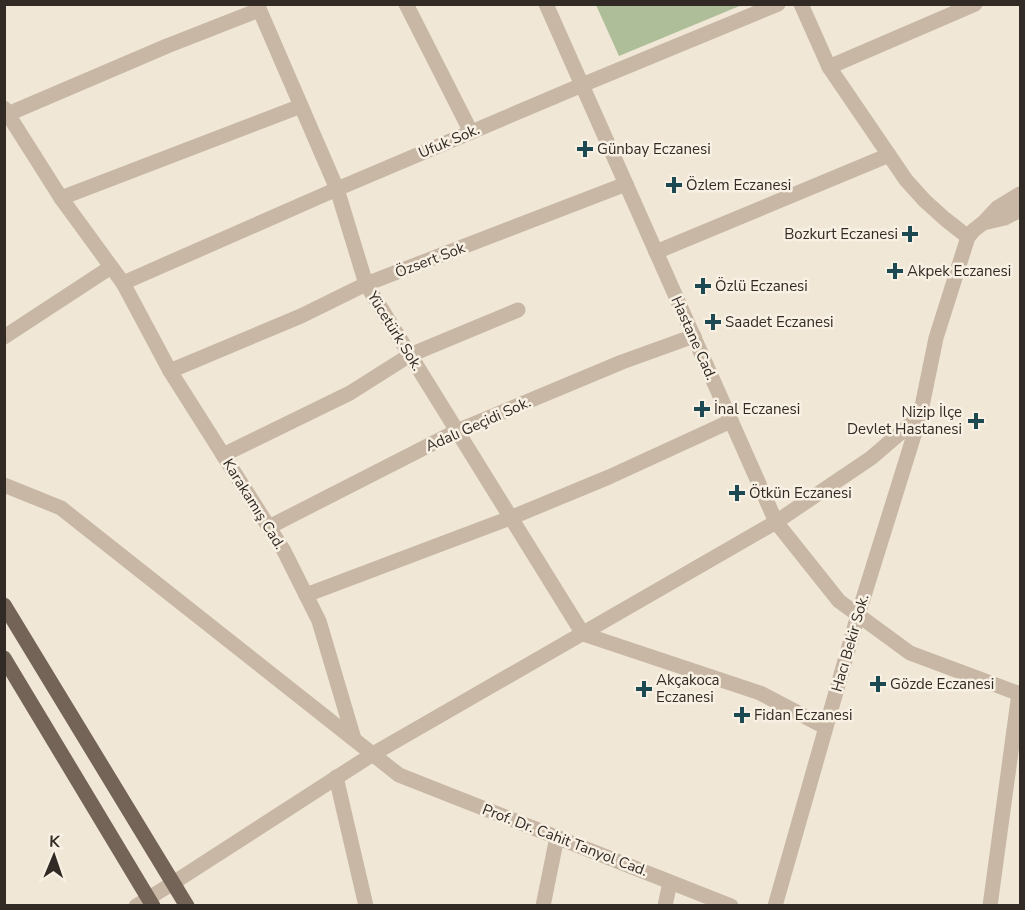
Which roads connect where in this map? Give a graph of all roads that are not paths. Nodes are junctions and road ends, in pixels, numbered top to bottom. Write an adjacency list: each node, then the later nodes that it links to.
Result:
1 (406, 4): 11 (street)
2 (546, 4): 8 (street, Hastane Cad.)
3 (778, 4): 8 (street, Ufuk Sok.)
4 (801, 4): 7 (street)
5 (975, 4): 7 (street)
6 (258, 7): 9 (street, Yücetürk Sok.); 10 (street)
7 (829, 67): 12 (street)
8 (582, 85): 11 (street, Ufuk Sok.); 13 (street, Hastane Cad.)
9 (301, 106): 14 (street, Yücetürk Sok.); 16 (street)
10 (6, 111): 16 (street, Karakamış Cad.)
11 (471, 132): 14 (street, Ufuk Sok.)
12 (889, 155): 19 (street); 20 (street)
13 (626, 184): 20 (street, Hastane Cad.); 23 (street, Özsert Sok)
14 (337, 189): 22 (street, Ufuk Sok.); 23 (street, Yücetürk Sok.)
15 (1020, 194): 18 (street)
16 (61, 198): 21 (street, Karakamış Cad.)
17 (1020, 210): 18 (street)
18 (983, 224): 19 (street)
19 (968, 237): 29 (street, Hacı Bekir Sok.)
20 (656, 252): 25 (street, Hastane Cad.)
21 (111, 267): 22 (street, Karakamış Cad.); 26 (street)
22 (123, 283): 28 (street, Karakamış Cad.)
23 (366, 284): 27 (street, Yücetürk Sok.); 28 (street, Özsert Sok)
24 (518, 310): 27 (street)
25 (694, 336): 30 (street, Hastane Cad.); 31 (street, Adalı Geçidi Sok.)
26 (4, 337)
27 (410, 355): 31 (street, Yücetürk Sok.); 32 (street)
28 (170, 371): 32 (street, Karakamış Cad.)
29 (920, 416): 35 (street); 39 (street, Hacı Bekir Sok.)
30 (731, 422): 34 (street); 35 (street, Hastane Cad.)
31 (457, 431): 34 (street, Yücetürk Sok.); 36 (street, Adalı Geçidi Sok.)
32 (223, 455): 36 (street, Karakamış Cad.)
33 (4, 485): 44 (street, Prof. Dr. Cahit Tanyol Cad.)
34 (510, 518): 37 (street); 40 (street, Yücetürk Sok.)
35 (776, 522): 39 (street, Hastane Cad.); 40 (street)
36 (269, 527): 37 (street, Karakamış Cad.)
37 (306, 595): 44 (street, Karakamış Cad.)
38 (4, 605): 49 (main road)
39 (858, 615): 42 (street, Hastane Cad.); 43 (street, Hacı Bekir Sok.)
40 (583, 634): 43 (street); 45 (street)
41 (4, 658): 50 (main road)
42 (1020, 694): 57 (street)
43 (825, 727): 56 (street, Hacı Bekir Sok.)
44 (354, 739): 45 (street, Prof. Dr. Cahit Tanyol Cad.)
45 (373, 754): 46 (street); 47 (street, Prof. Dr. Cahit Tanyol Cad.)
46 (336, 777): 49 (street); 52 (street)
47 (557, 837): 48 (street, Prof. Dr. Cahit Tanyol Cad.); 53 (street)
48 (670, 882): 54 (street); 55 (street, Prof. Dr. Cahit Tanyol Cad.)
49 (173, 883): 50 (street); 51 (main road)
50 (146, 903)
51 (187, 906)
52 (366, 906)
53 (543, 906)
54 (665, 906)
55 (730, 906)
56 (775, 906)
57 (990, 906)

